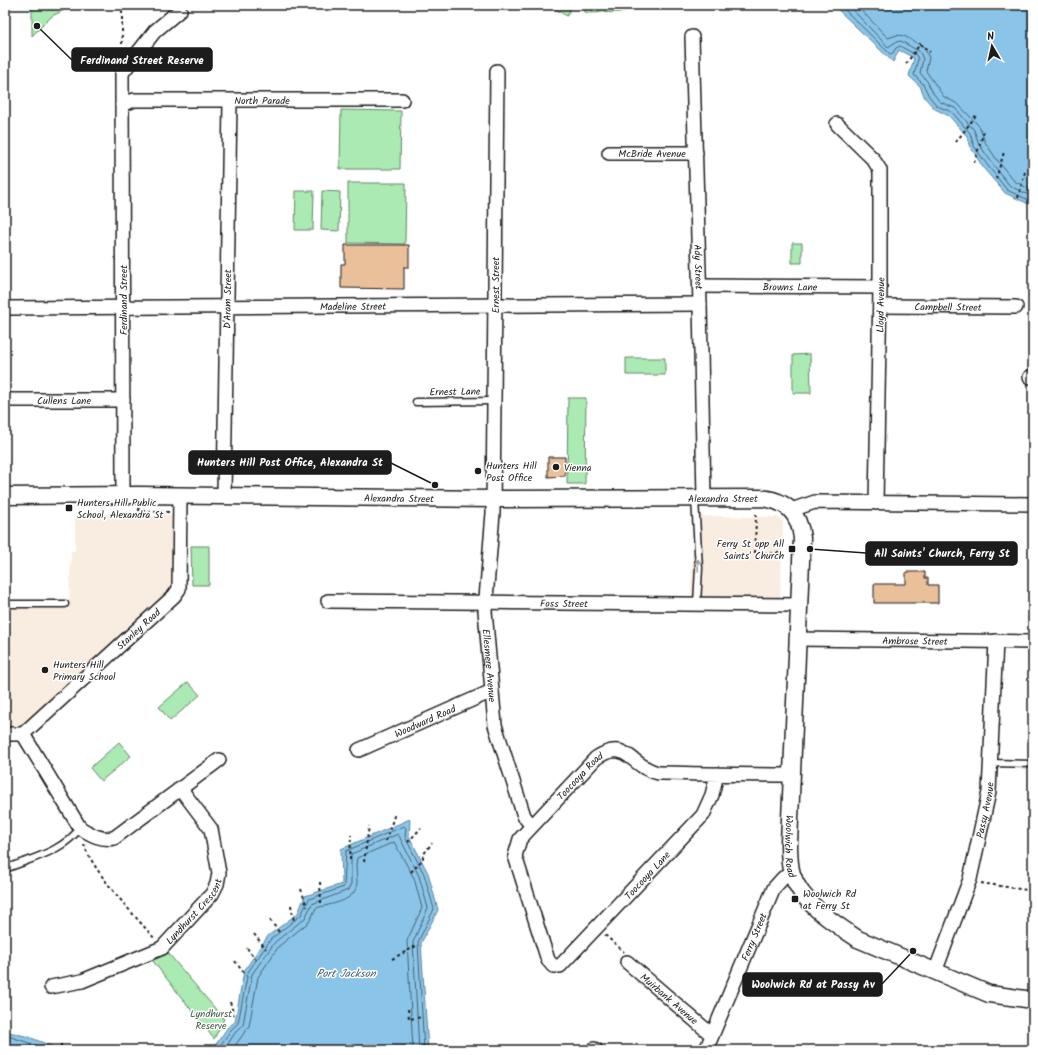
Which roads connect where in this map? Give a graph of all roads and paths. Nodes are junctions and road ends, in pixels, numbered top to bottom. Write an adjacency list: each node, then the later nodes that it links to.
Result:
1 (122, 5): 5 (path)
2 (180, 10): 10 (street, Ferdinand Street)
3 (692, 36): 17 (street, Ady Street)
4 (930, 52): 6 (path)
5 (122, 58)
6 (906, 64)
7 (497, 71): 25 (street, Ernest Street)
8 (402, 100): 9 (street, North Parade)
9 (230, 101): 10 (street, North Parade); 26 (street, D'Aram Street)
10 (122, 105): 28 (street, Ferdinand Street)
11 (977, 114): 14 (path)
12 (837, 124): 23 (street, Lloyd Avenue)
13 (984, 131): 18 (path)
14 (956, 142)
15 (1004, 152): 20 (path)
16 (609, 153): 17 (street, McBride Avenue)
17 (696, 153): 22 (street, Ady Street)
18 (974, 163)
19 (1025, 172): 21 (path)
20 (996, 179)
21 (1018, 198)
22 (700, 286): 23 (street, Browns Lane); 24 (street, Ady Street)
23 (880, 287): 27 (street, Lloyd Avenue)
24 (700, 304): 25 (street, Madeline Street); 39 (street, Ady Street)
25 (495, 305): 26 (street, Madeline Street); 33 (street, Ernest Street)
26 (227, 306): 28 (street, Madeline Street); 38 (street, D'Aram Street)
27 (880, 306): 29 (street, Campbell Street); 41 (street, Lloyd Avenue)
28 (123, 307): 30 (street, Madeline Street); 32 (street, Ferdinand Street)
29 (1016, 307)
30 (5, 308)
31 (5, 400): 32 (street, Cullens Lane)
32 (123, 400): 35 (street, Ferdinand Street)
33 (494, 401): 34 (lane, Ernest Lane); 40 (street, Ernest Street)
34 (416, 402)
35 (123, 495): 36 (street, Alexandra Street); 37 (street, Alexandra Street)
36 (5, 496)
37 (180, 496): 38 (street, Alexandra Street); 59 (street, Stanley Road)
38 (224, 496): 40 (street, Alexandra Street)
39 (700, 498): 40 (street, Alexandra Street); 44 (street, Alexandra Street); 52 (lane, one-way to 39)
40 (494, 499): 49 (street, Ellesmere Avenue)
41 (876, 502): 43 (street); 44 (street)
42 (139, 504): 45 (path)
43 (1033, 504)
44 (791, 510): 53 (street, Woolwich Road)
45 (172, 512)
46 (756, 514): 47 (path)
47 (784, 553)
48 (328, 601): 49 (street, Foss Street)
49 (486, 601): 52 (street, Foss Street); 57 (street, Ellesmere Avenue)
50 (5, 604): 51 (lane)
51 (65, 604)
52 (698, 604): 53 (street, Foss Street)
53 (800, 605): 54 (street, Woolwich Road)
54 (798, 639): 55 (street, Ambrose Street); 65 (street, Woolwich Road)
55 (996, 641): 56 (street, Ambrose Street); 62 (street, Passy Avenue)
56 (1033, 642)
57 (492, 691): 60 (street, Woodward Road); 68 (street, Ellesmere Avenue)
58 (5, 734): 59 (street)
59 (23, 734): 70 (street)
60 (359, 750)
61 (219, 760): 66 (street)
62 (991, 763): 63 (lane); 102 (street, Passy Avenue)
63 (1033, 764)
64 (717, 774): 65 (street, Toocooya Road); 68 (street, Toocooya Road); 90 (street, Toocooya Lane)
65 (791, 775): 80 (street, Woolwich Road)
66 (180, 788): 70 (street); 94 (street, Lyndhurst Crescent)
67 (396, 813): 73 (path)
68 (531, 825): 101 (street, Toocooya Road)
69 (369, 826): 77 (path)
70 (80, 828): 78 (lane); 94 (path)
71 (421, 828): 74 (path)
72 (351, 835): 76 (path)
73 (386, 841)
74 (408, 842)
75 (432, 843): 79 (path)
76 (350, 860)
77 (364, 862)
78 (5, 868)
79 (411, 872)
80 (792, 874): 102 (street, Woolwich Road); 110 (street, Ferry Street)
81 (320, 882): 85 (path)
82 (989, 885): 84 (path)
83 (301, 890): 87 (path)
84 (1033, 891)
85 (321, 903)
86 (292, 905): 89 (path)
87 (307, 906)
88 (270, 920): 91 (path)
89 (294, 922)
90 (597, 927): 100 (path); 101 (street, Toocooya Lane)
91 (279, 932)
92 (254, 934): 96 (path)
93 (416, 946): 97 (path)
94 (162, 948): 104 (street, Lyndhurst Crescent)
95 (247, 948): 99 (path)
96 (266, 949)
97 (392, 959)
98 (235, 961): 103 (path)
99 (257, 961)
100 (627, 962): 110 (street, Muirbank Avenue)
101 (560, 966)
102 (935, 972): 105 (street, Woolwich Road)
103 (246, 976)
104 (51, 987)
105 (1033, 1000)
106 (230, 1002): 108 (path)
107 (408, 1009): 109 (path)
108 (234, 1016)
109 (423, 1017)
110 (712, 1035): 115 (street, Ferry Street)
111 (61, 1044): 113 (path)
112 (96, 1046): 114 (path)
113 (61, 1050)
114 (96, 1050)
115 (706, 1050)

